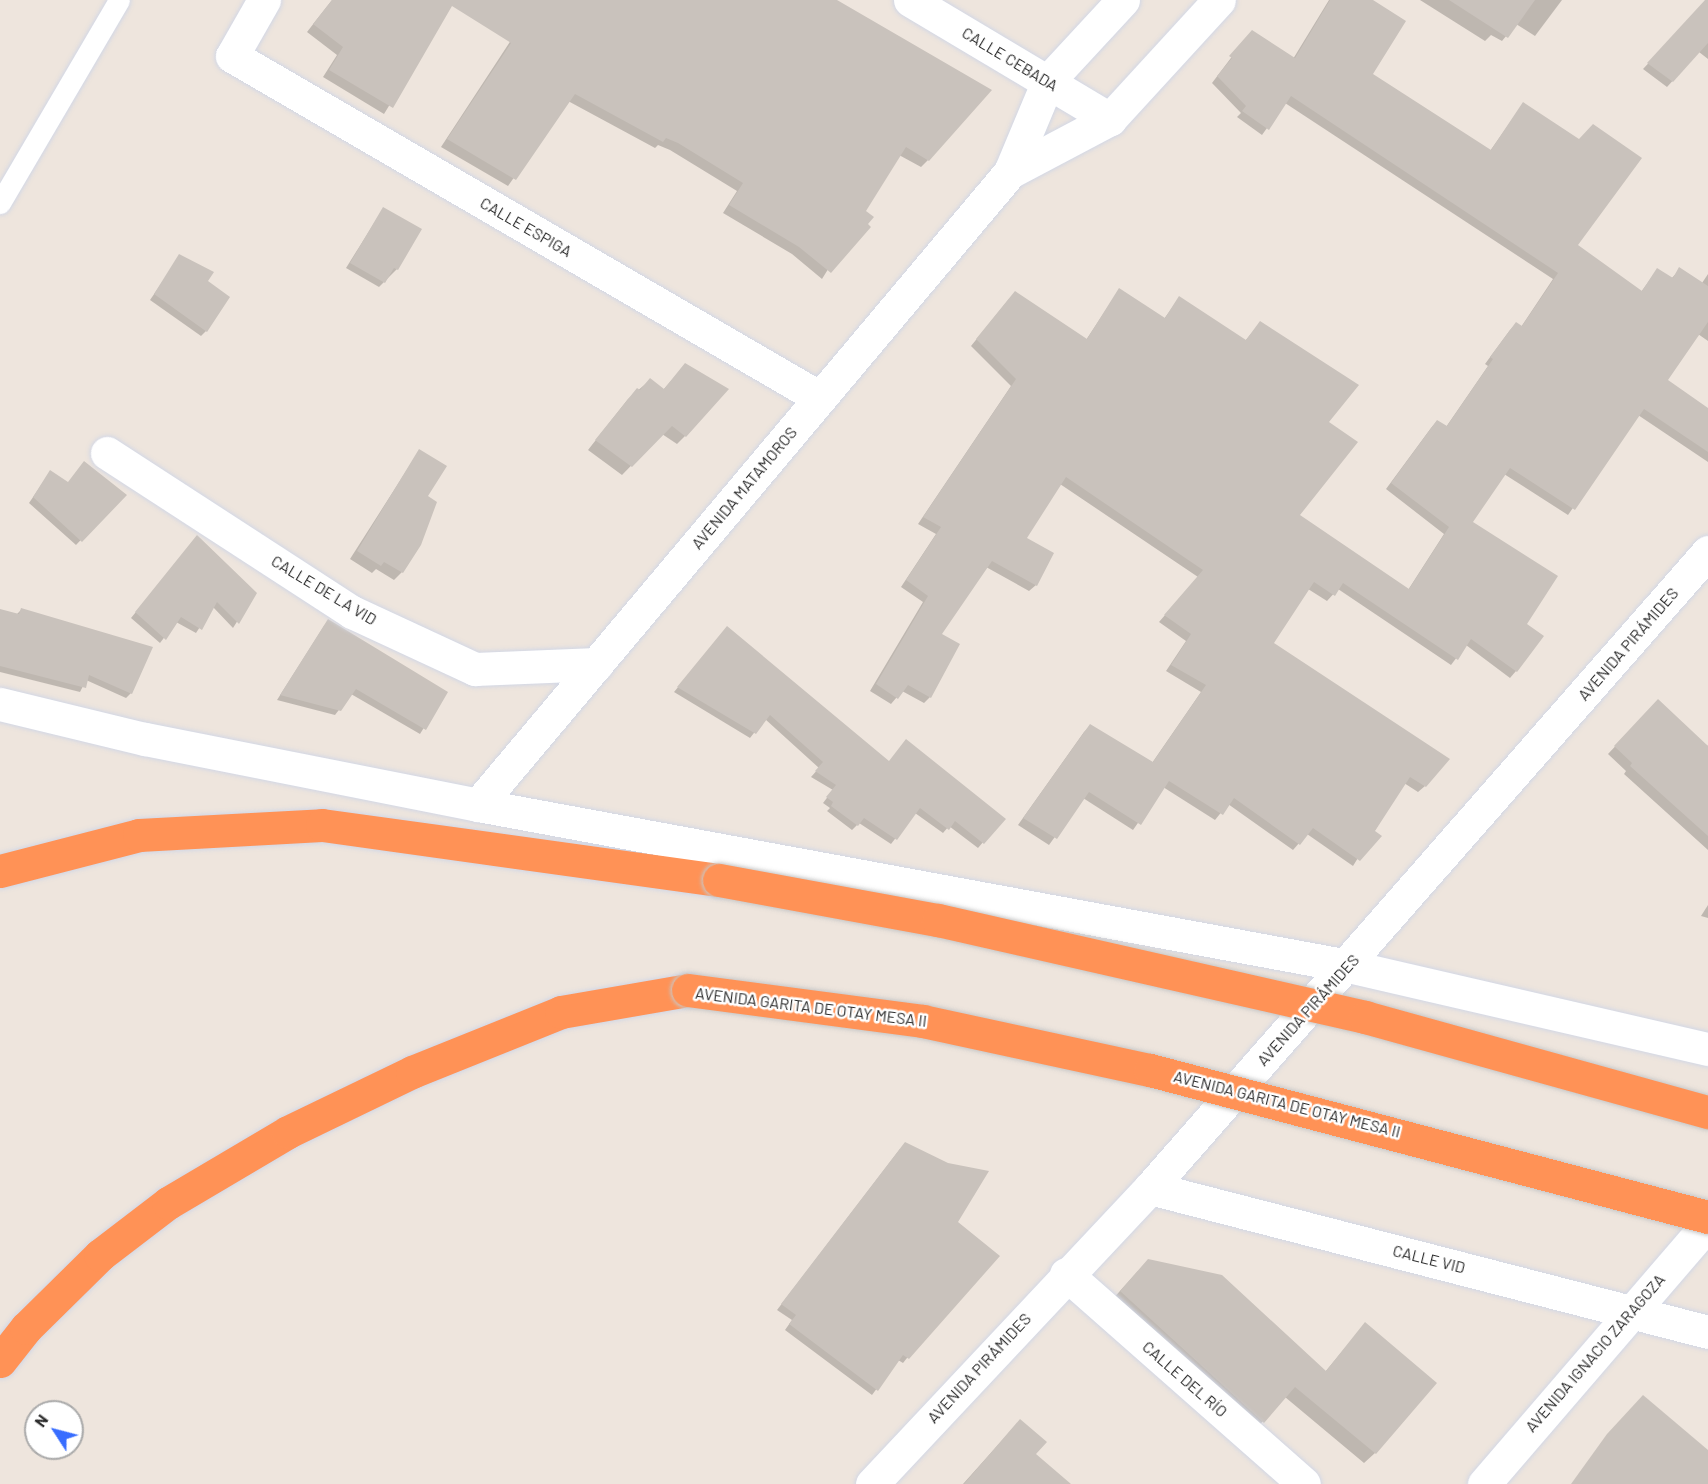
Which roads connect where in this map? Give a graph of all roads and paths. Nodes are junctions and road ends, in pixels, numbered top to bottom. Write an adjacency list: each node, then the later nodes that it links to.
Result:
1 (119, 0): 9 (lane)
2 (264, 0): 10 (street, CALLE ESPIGA)
3 (910, 0): 6 (street, CALLE CEBADA)
4 (1123, 0): 6 (street, AVENIDA MATAMOROS)
5 (1218, 0): 7 (street, AVENIDA MATAMOROS)
6 (1048, 81): 7 (street, CALLE CEBADA); 8 (street, AVENIDA MATAMOROS)
7 (1110, 119): 8 (street, AVENIDA MATAMOROS)
8 (1010, 172): 10 (street, AVENIDA MATAMOROS)
9 (0, 203)
10 (820, 398): 13 (street, AVENIDA MATAMOROS)
11 (107, 453): 13 (street, CALLE DE LA VID)
12 (1708, 552): 17 (street, AVENIDA PIRÁMIDES)
13 (597, 664): 15 (street, AVENIDA MATAMOROS)
14 (0, 704): 15 (street)
15 (478, 805): 17 (street)
16 (0, 871): 19 (highway, bridge)
17 (1348, 966): 18 (street); 20 (street, AVENIDA PIRÁMIDES)
18 (1708, 1049)
19 (1708, 1112)
20 (1150, 1188): 23 (street, AVENIDA PIRÁMIDES); 24 (street, CALLE VID)
21 (1708, 1217): 26 (highway, AVENIDA GARITA DE OTAY MESA II, bridge)
22 (1708, 1224): 24 (street, AVENIDA IGNACIO ZARAGOZA)
23 (1066, 1274): 27 (street, AVENIDA PIRÁMIDES); 28 (street, CALLE DEL RÍO)
24 (1630, 1310): 25 (street, CALLE VID); 29 (street, AVENIDA IGNACIO ZARAGOZA)
25 (1708, 1332)
26 (0, 1361)
27 (872, 1484)
28 (1304, 1484)
29 (1484, 1484)

